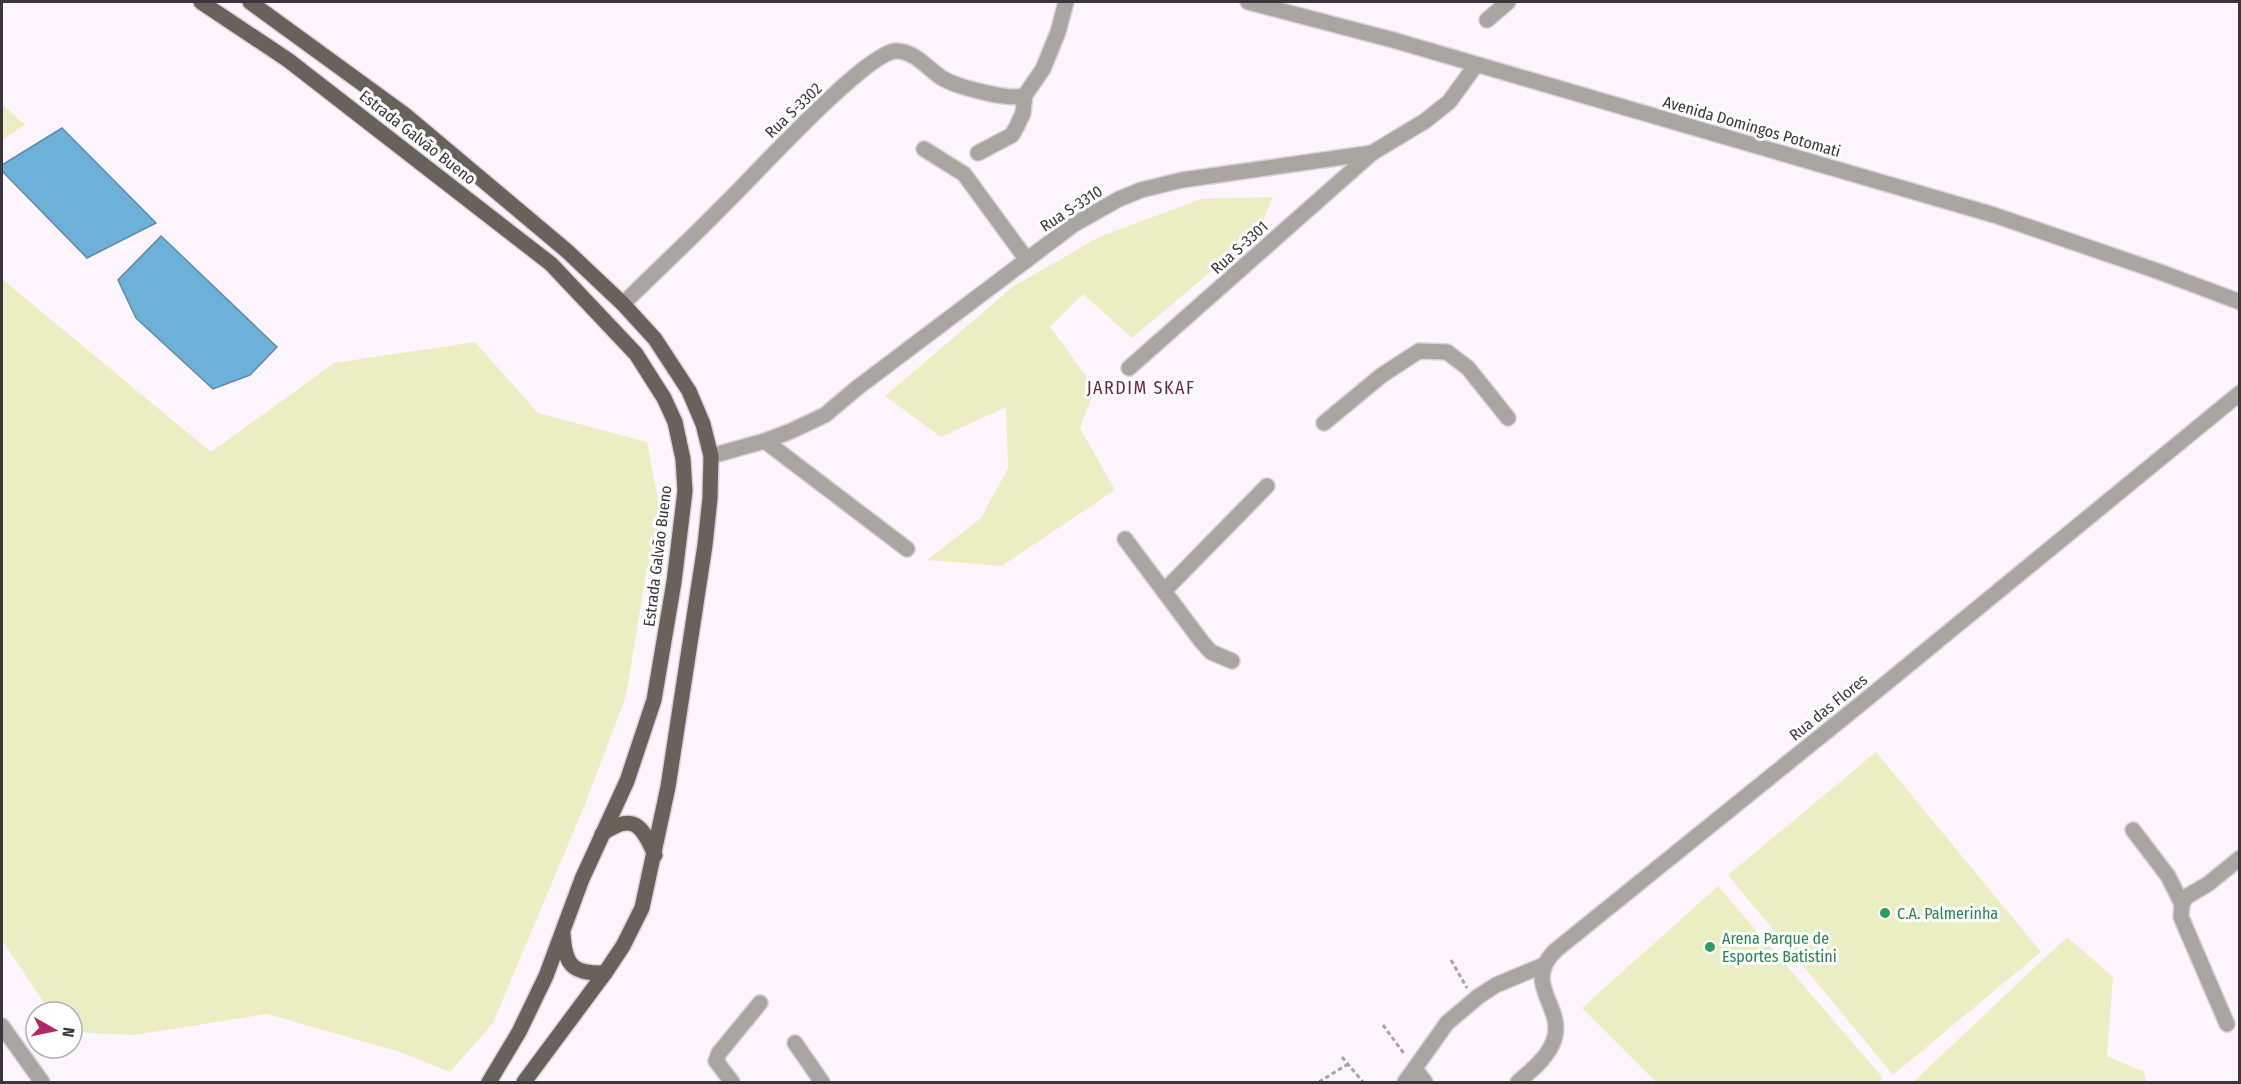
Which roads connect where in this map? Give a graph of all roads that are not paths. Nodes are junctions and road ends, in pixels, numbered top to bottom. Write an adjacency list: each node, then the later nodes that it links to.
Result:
1 (201, 2): 27 (main road, Estrada Galvão Bueno)
2 (250, 2): 14 (main road, Estrada Galvão Bueno)
3 (1066, 2): 8 (street)
4 (1248, 2): 7 (street, Avenida Domingos Potomati)
5 (1508, 2): 6 (street)
6 (1487, 20)
7 (1476, 64): 11 (street, Rua S-3310); 13 (street, Avenida Domingos Potomati)
8 (1025, 94): 10 (street); 14 (street, Rua S-3302)
9 (924, 149): 12 (street)
10 (978, 153)
11 (1372, 153): 12 (street, Rua S-3310); 15 (street, Rua S-3301)
12 (1027, 260): 19 (street, Rua S-3310)
13 (2240, 302)
14 (623, 304): 20 (main road, Estrada Galvão Bueno)
15 (1129, 369)
16 (2240, 393): 32 (street, Rua das Flores)
17 (1508, 418): 18 (street)
18 (1324, 423)
19 (765, 441): 20 (street, Rua S-3310); 23 (street)
20 (711, 456): 28 (main road, Estrada Galvão Bueno)
21 (1267, 486): 24 (street)
22 (1125, 539): 24 (street)
23 (907, 549)
24 (1164, 591): 25 (street)
25 (1232, 661)
26 (2133, 830): 30 (street)
27 (602, 834): 28 (main road); 31 (main road, Estrada Galvão Bueno)
28 (655, 855): 33 (main road, Estrada Galvão Bueno)
29 (2240, 858): 30 (street)
30 (2182, 904): 35 (street)
31 (562, 931): 33 (main road); 41 (main road, Estrada Galvão Bueno)
32 (1544, 965): 38 (street); 39 (street)
33 (605, 973): 42 (main road, Estrada Galvão Bueno)
34 (760, 1003): 43 (street)
35 (2227, 1024)
36 (2, 1026): 40 (street)
37 (795, 1043): 44 (street)
38 (1415, 1069): 45 (street); 46 (street)
39 (1528, 1079)
40 (42, 1083)
41 (489, 1083)
42 (524, 1083)
43 (732, 1083)
44 (822, 1083)
45 (1405, 1083)
46 (1425, 1083)

